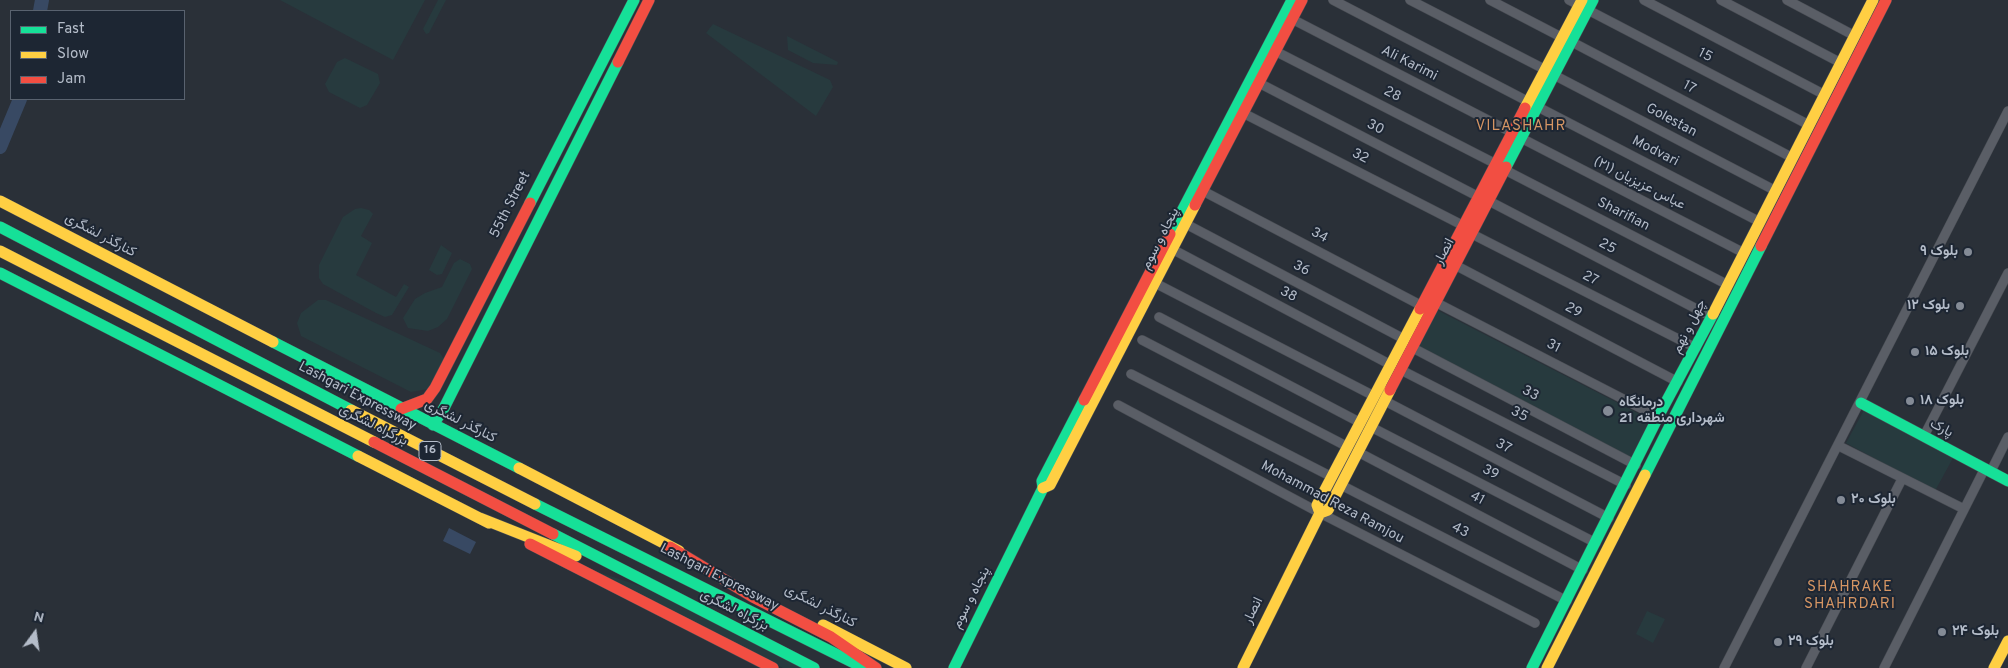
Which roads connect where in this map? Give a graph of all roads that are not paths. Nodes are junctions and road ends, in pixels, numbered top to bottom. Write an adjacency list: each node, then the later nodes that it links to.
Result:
1 (634, 0): 15 (main road, 55th Street)
2 (649, 0): 16 (main road)
3 (1292, 0): 75 (main road, پنجاه و سوم)
4 (1302, 0): 14 (main road, پنجاه و سوم)
5 (1333, 0): 24 (street, Modvari)
6 (1410, 0): 21 (street, Golestan)
7 (1490, 0): 18 (street, 17)
8 (1644, 0): 23 (street)
9 (1721, 0): 20 (street)
10 (1786, 0): 17 (street)
11 (1873, 0): 17 (main road, چهل و نهم)
12 (1886, 0): 95 (main road, چهل و نهم)
13 (1582, 3): 18 (main road, انصار); 27 (street, 15)
14 (1292, 19): 19 (main road, پنجاه و سوم); 28 (street, Ali Karimi)
15 (620, 28): 16 (main road); 56 (main road, 55th Street)
16 (632, 34): 58 (main road)
17 (1855, 36): 20 (main road, چهل و نهم)
18 (1567, 40): 21 (main road, انصار); 29 (street, 17)
19 (1275, 51): 22 (main road, پنجاه و سوم); 30 (street, 28)
20 (1841, 63): 23 (main road, چهل و نهم)
21 (1550, 72): 24 (main road, انصار); 32 (street, Golestan)
22 (1259, 83): 26 (main road, پنجاه و سوم); 33 (street, 30)
23 (1825, 95): 27 (main road, چهل و نهم)
24 (1533, 104): 28 (main road, انصار); 35 (street, Modvari)
25 (2008, 111): 59 (street)
26 (1243, 113): 31 (main road, پنجاه و سوم); 38 (street, 32)
27 (1809, 125): 29 (main road, چهل و نهم)
28 (1517, 136): 30 (main road, انصار); 41 (street, عباس عزیزیان (۲۱))
29 (1792, 158): 32 (main road, چهل و نهم)
30 (1500, 167): 33 (main road, انصار); 46 (street, Sharifian)
31 (1203, 191): 36 (main road, پنجاه و سوم); 47 (street, 34)
32 (1776, 191): 35 (main road, چهل و نهم)
33 (1484, 199): 38 (main road, انصار); 49 (street, 25)
34 (3, 203): 61 (main road, کنارگذر لشگری)
35 (1760, 222): 41 (main road, چهل و نهم)
36 (1186, 224): 39 (main road, پنجاه و سوم); 51 (street, 36)
37 (0, 227): 89 (main road, Lashgari Expressway / 16)
38 (1468, 230): 42 (main road, انصار); 47 (main road, انصار); 52 (street, 27)
39 (1172, 249): 45 (main road, پنجاه و سوم); 53 (street, 38)
40 (0, 251): 83 (main road, بزرگراه لشگری / 16)
41 (1744, 253): 46 (main road, چهل و نهم)
42 (1455, 265): 47 (main road, انصار); 55 (street, 29)
43 (0, 273): 78 (main road)
44 (2008, 273): 65 (street)
45 (1155, 283): 57 (street, 37); 75 (main road, پنجاه و سوم)
46 (1728, 285): 49 (main road, چهل و نهم)
47 (1429, 306): 51 (main road, انصار); 62 (street, 31)
48 (1159, 317): 64 (street, 39)
49 (1712, 317): 52 (main road, چهل و نهم)
50 (1142, 340): 68 (street, 41)
51 (1408, 343): 53 (main road, انصار); 69 (street, 33)
52 (1696, 348): 55 (main road, چهل و نهم)
53 (1396, 368): 57 (main road, انصار); 74 (street, 35)
54 (1131, 374): 72 (street, 43)
55 (1678, 382): 62 (main road, چهل و نهم)
56 (431, 394): 58 (main road); 61 (main road)
57 (1380, 398): 64 (main road, انصار); 79 (street, 37)
58 (447, 403): 63 (main road)
59 (1860, 404): 65 (main road, پارک); 67 (street)
60 (1118, 405): 77 (street, Mohammad Reza Ramjou)
61 (401, 409): 63 (main road, کنارگذر لشگری)
62 (1658, 417): 69 (main road, چهل و نهم)
63 (433, 425): 81 (main road, کنارگذر لشگری)
64 (1366, 425): 68 (main road, انصار); 80 (street, 39)
65 (1924, 436): 70 (main road, پارک)
66 (2008, 437): 70 (street)
67 (1839, 446): 71 (street); 96 (street)
68 (1353, 450): 72 (main road, انصار); 82 (street, 41)
69 (1636, 465): 74 (main road, چهل و نهم)
70 (1988, 470): 73 (main road, پارک); 76 (street)
71 (1902, 479): 76 (street); 97 (street)
72 (1337, 481): 77 (main road, انصار); 84 (street, 43)
73 (2008, 481)
74 (1626, 485): 79 (main road, چهل و نهم)
75 (1043, 488): 92 (main road, پنجاه و سوم)
76 (1964, 509): 98 (street)
77 (1320, 514): 85 (street, Mohammad Reza Ramjou); 93 (main road, انصار)
78 (480, 518): 83 (main road); 87 (main road)
79 (1609, 518): 80 (main road, چهل و نهم)
80 (1596, 543): 82 (main road, چهل و نهم)
81 (670, 547): 90 (main road); 91 (main road, کنارگذر لشگری)
82 (1583, 570): 84 (main road, چهل و نهم)
83 (628, 573): 88 (main road, بزرگراه لشگری / 16)
84 (1567, 601): 94 (main road, چهل و نهم)
85 (1535, 623)
86 (2008, 641): 99 (main road)
87 (773, 668)
88 (814, 668)
89 (864, 668)
90 (876, 668)
91 (906, 668)
92 (954, 668)
93 (1243, 668)
94 (1532, 668)
95 (1547, 668)
96 (1724, 668)
97 (1806, 668)
98 (1884, 668)
99 (1994, 668)

